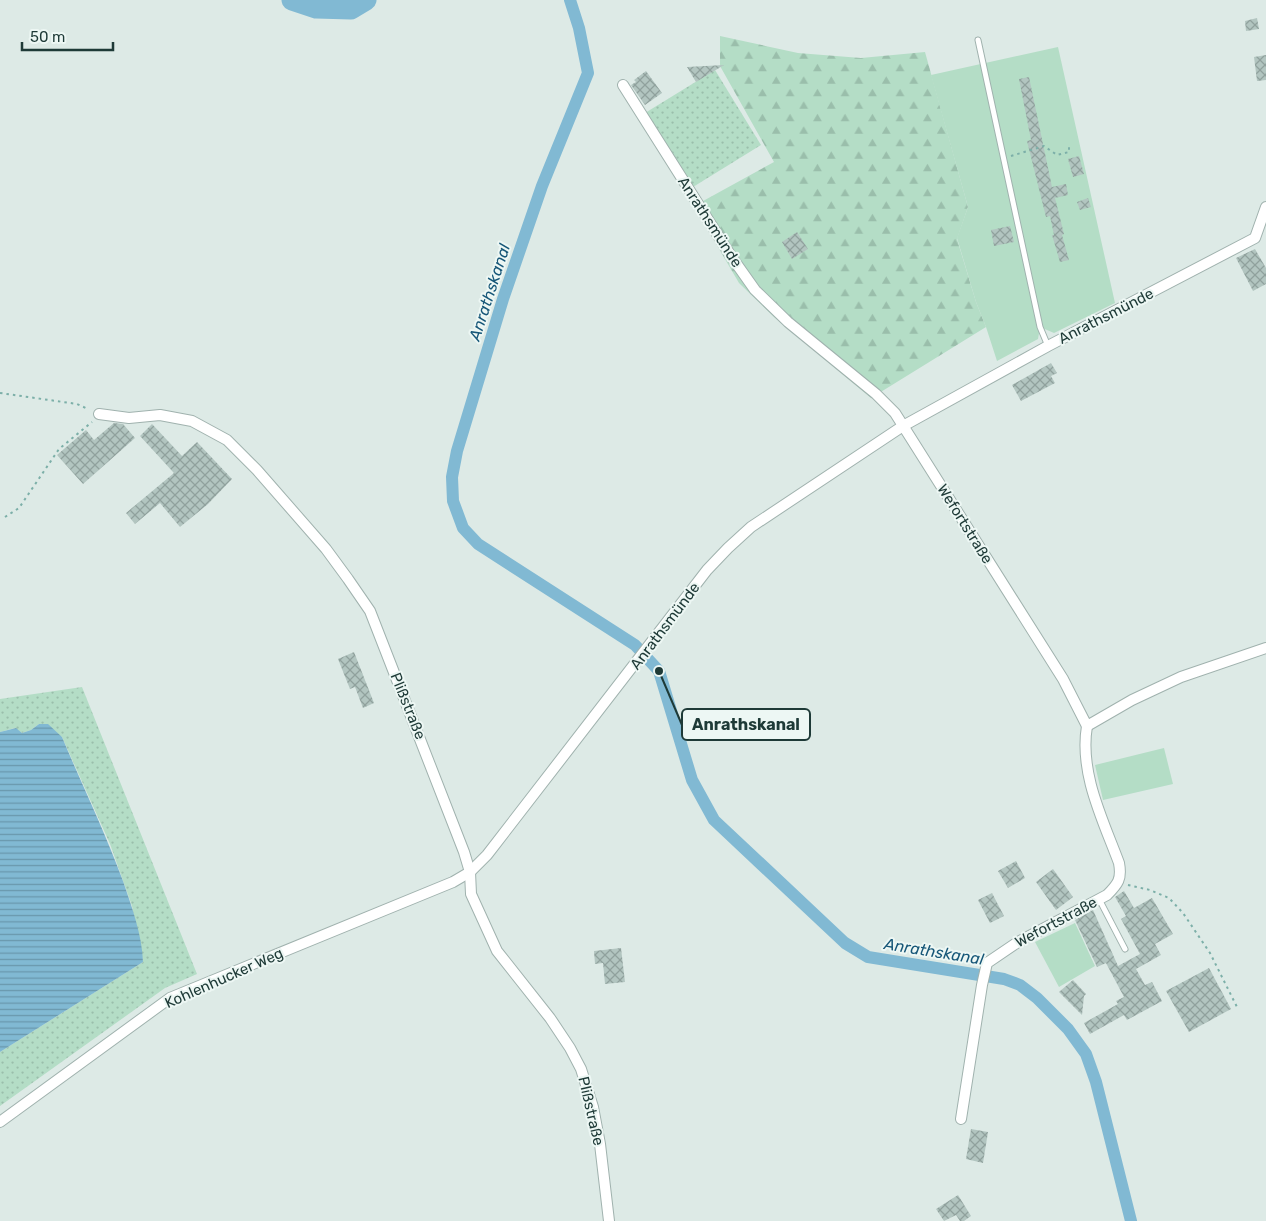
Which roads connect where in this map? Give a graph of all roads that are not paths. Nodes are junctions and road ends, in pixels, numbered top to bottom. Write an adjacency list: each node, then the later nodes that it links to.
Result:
1 (978, 40): 6 (lane)
2 (623, 85): 8 (street, Anrathsmünde)
3 (1266, 207): 5 (street)
4 (1266, 235): 5 (street, Anrathsmünde)
5 (1255, 238): 6 (street, Anrathsmünde)
6 (1048, 346): 8 (street, Anrathsmünde)
7 (99, 414): 11 (street, Plißstraße)
8 (903, 426): 10 (street, Wefortstraße); 11 (street, Anrathsmünde)
9 (1266, 648): 10 (street)
10 (1087, 726): 12 (street, Wefortstraße)
11 (470, 872): 15 (street, Kohlenhucker Weg); 16 (street, Plißstraße)
12 (1098, 899): 13 (lane); 14 (street, Wefortstraße)
13 (1125, 950)
14 (961, 1119)
15 (0, 1122)
16 (609, 1221)

